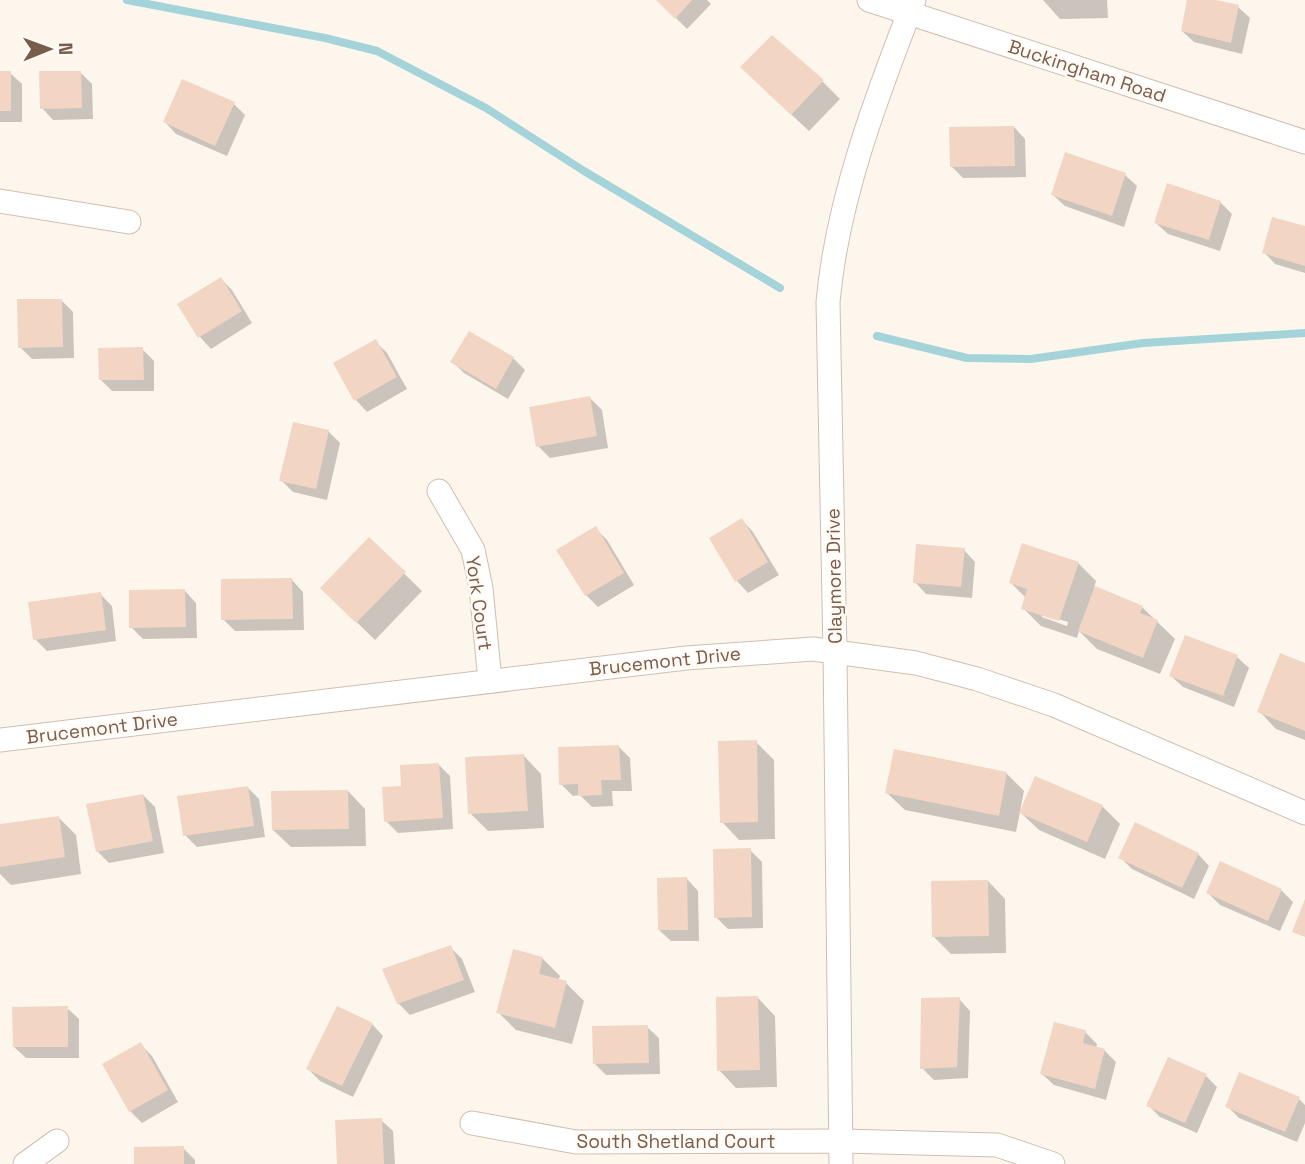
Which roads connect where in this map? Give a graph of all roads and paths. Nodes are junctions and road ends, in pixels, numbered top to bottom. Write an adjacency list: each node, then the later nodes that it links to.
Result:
1 (869, 0): 2 (street, Buckingham Road)
2 (911, 6): 3 (street, Buckingham Road); 7 (street, Claymore Drive)
3 (1305, 142)
4 (0, 201): 5 (street)
5 (129, 222)
6 (439, 491): 8 (street, York Court)
7 (835, 651): 8 (street, Brucemont Drive); 10 (street, Brucemont Drive); 13 (street, Claymore Drive)
8 (490, 681): 9 (street, Brucemont Drive)
9 (0, 740)
10 (1305, 813)
11 (472, 1123): 13 (street, South Shetland Court)
12 (57, 1141): 14 (street)
13 (841, 1153): 15 (street, South Shetland Court)
14 (24, 1164)
15 (1053, 1164)

